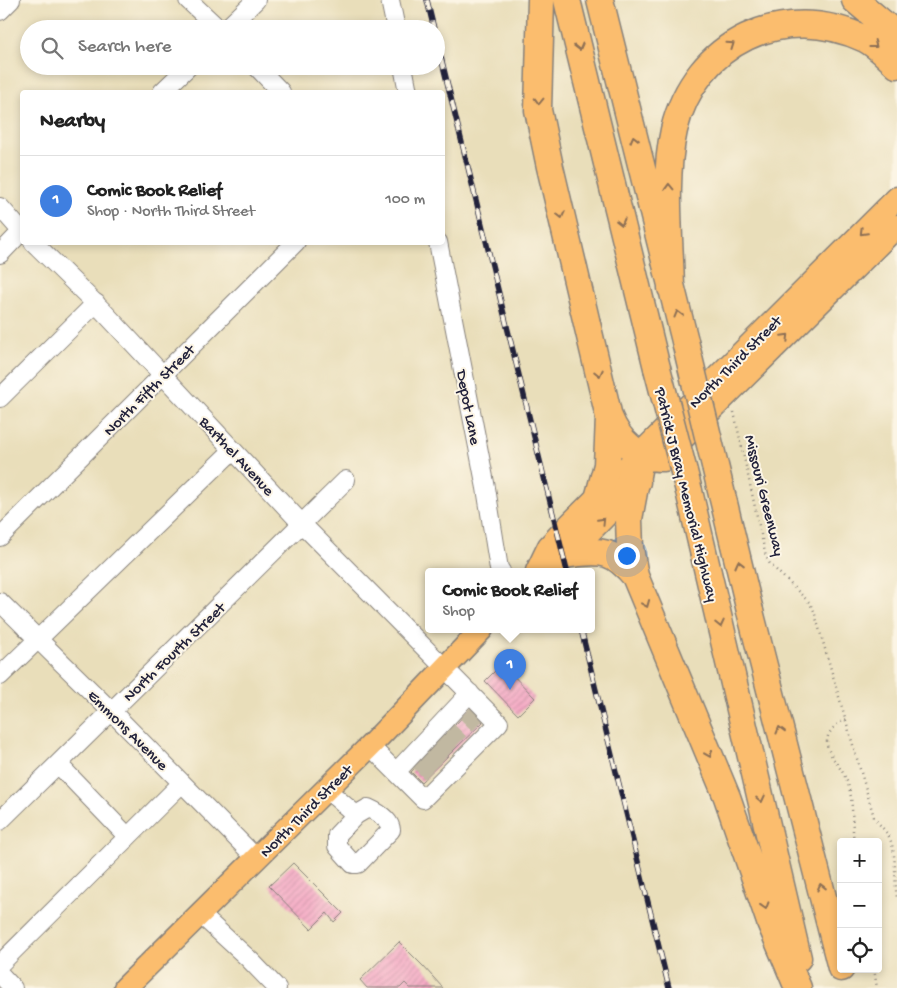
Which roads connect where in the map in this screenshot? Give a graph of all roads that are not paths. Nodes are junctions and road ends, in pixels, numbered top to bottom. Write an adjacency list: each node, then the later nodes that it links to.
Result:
1 (11, 0): 9 (street)
2 (188, 0): 10 (street)
3 (256, 0): 11 (street)
4 (390, 0): 12 (street)
5 (541, 0): 34 (highway, one-way to 34)
6 (567, 0): 72 (highway, Patrick J Bray Memorial Highway, one-way to 72, bridge)
7 (600, 0): 30 (highway, Patrick J Bray Memorial Highway, one-way to 7)
8 (855, 0): 13 (highway)
9 (0, 11)
10 (209, 20)
11 (235, 20)
12 (394, 20)
13 (897, 35)
14 (897, 65): 30 (highway, one-way to 14)
15 (180, 75): 18 (street)
16 (265, 75): 19 (street)
17 (405, 75): 20 (street)
18 (164, 90)
19 (279, 90)
20 (408, 90)
21 (897, 198): 36 (main road, North Third Street, one-way to 36)
22 (0, 207): 24 (street)
23 (897, 226): 36 (main road, North Third Street, one-way to 23)
24 (20, 230)
25 (20, 234): 29 (street)
26 (36, 245): 31 (street, Barthel Avenue)
27 (293, 245): 32 (street, North Fifth Street)
28 (439, 245): 43 (street, Depot Lane)
29 (0, 254)
30 (671, 288): 64 (highway, Patrick J Bray Memorial Highway, one-way to 30, bridge)
31 (96, 303): 32 (street, Barthel Avenue); 33 (street)
32 (163, 374): 35 (street, Barthel Avenue); 41 (street, North Fifth Street)
33 (0, 398)
34 (609, 417): 36 (highway); 39 (highway)
35 (234, 450): 40 (street, Barthel Avenue); 49 (street)
36 (653, 456): 38 (highway); 39 (main road, North Third Street)
37 (346, 480): 40 (street, North Fourth Street)
38 (634, 488): 42 (main road, North Third Street, one-way to 38); 46 (highway)
39 (598, 495): 44 (main road, North Third Street)
40 (302, 524): 50 (street, Barthel Avenue); 52 (street, North Fourth Street)
41 (0, 537)
42 (570, 554): 45 (main road, North Third Street); 46 (highway)
43 (499, 568)
44 (540, 568)
45 (546, 568)
46 (635, 576): 71 (highway, one-way to 71)
47 (0, 602): 49 (street, Emmons Avenue)
48 (478, 633): 50 (main road, North Third Street)
49 (37, 638): 51 (street); 52 (street, Emmons Avenue)
50 (445, 667): 53 (street, Barthel Avenue); 54 (main road, North Third Street)
51 (0, 676)
52 (112, 711): 55 (street, North Fourth Street); 57 (street, Emmons Avenue)
53 (441, 730): 56 (street); 56 (street, Barthel Avenue)
54 (370, 746): 56 (street); 58 (main road, North Third Street)
55 (58, 764): 60 (street, North Fourth Street); 61 (street)
56 (396, 772)
57 (182, 783): 61 (street); 62 (street, Emmons Avenue)
58 (326, 790): 59 (street); 62 (main road, North Third Street)
59 (356, 815)
60 (0, 821)
61 (128, 836): 65 (street)
62 (256, 858): 63 (main road, North Third Street)
63 (200, 914): 69 (main road, North Third Street); 70 (street)
64 (837, 953)
65 (0, 964)
66 (842, 973): 73 (highway, Patrick J Bray Memorial Highway)
67 (0, 974): 68 (street)
68 (13, 988)
69 (125, 988)
70 (277, 988)
71 (798, 988)
72 (806, 988)
73 (845, 988)

